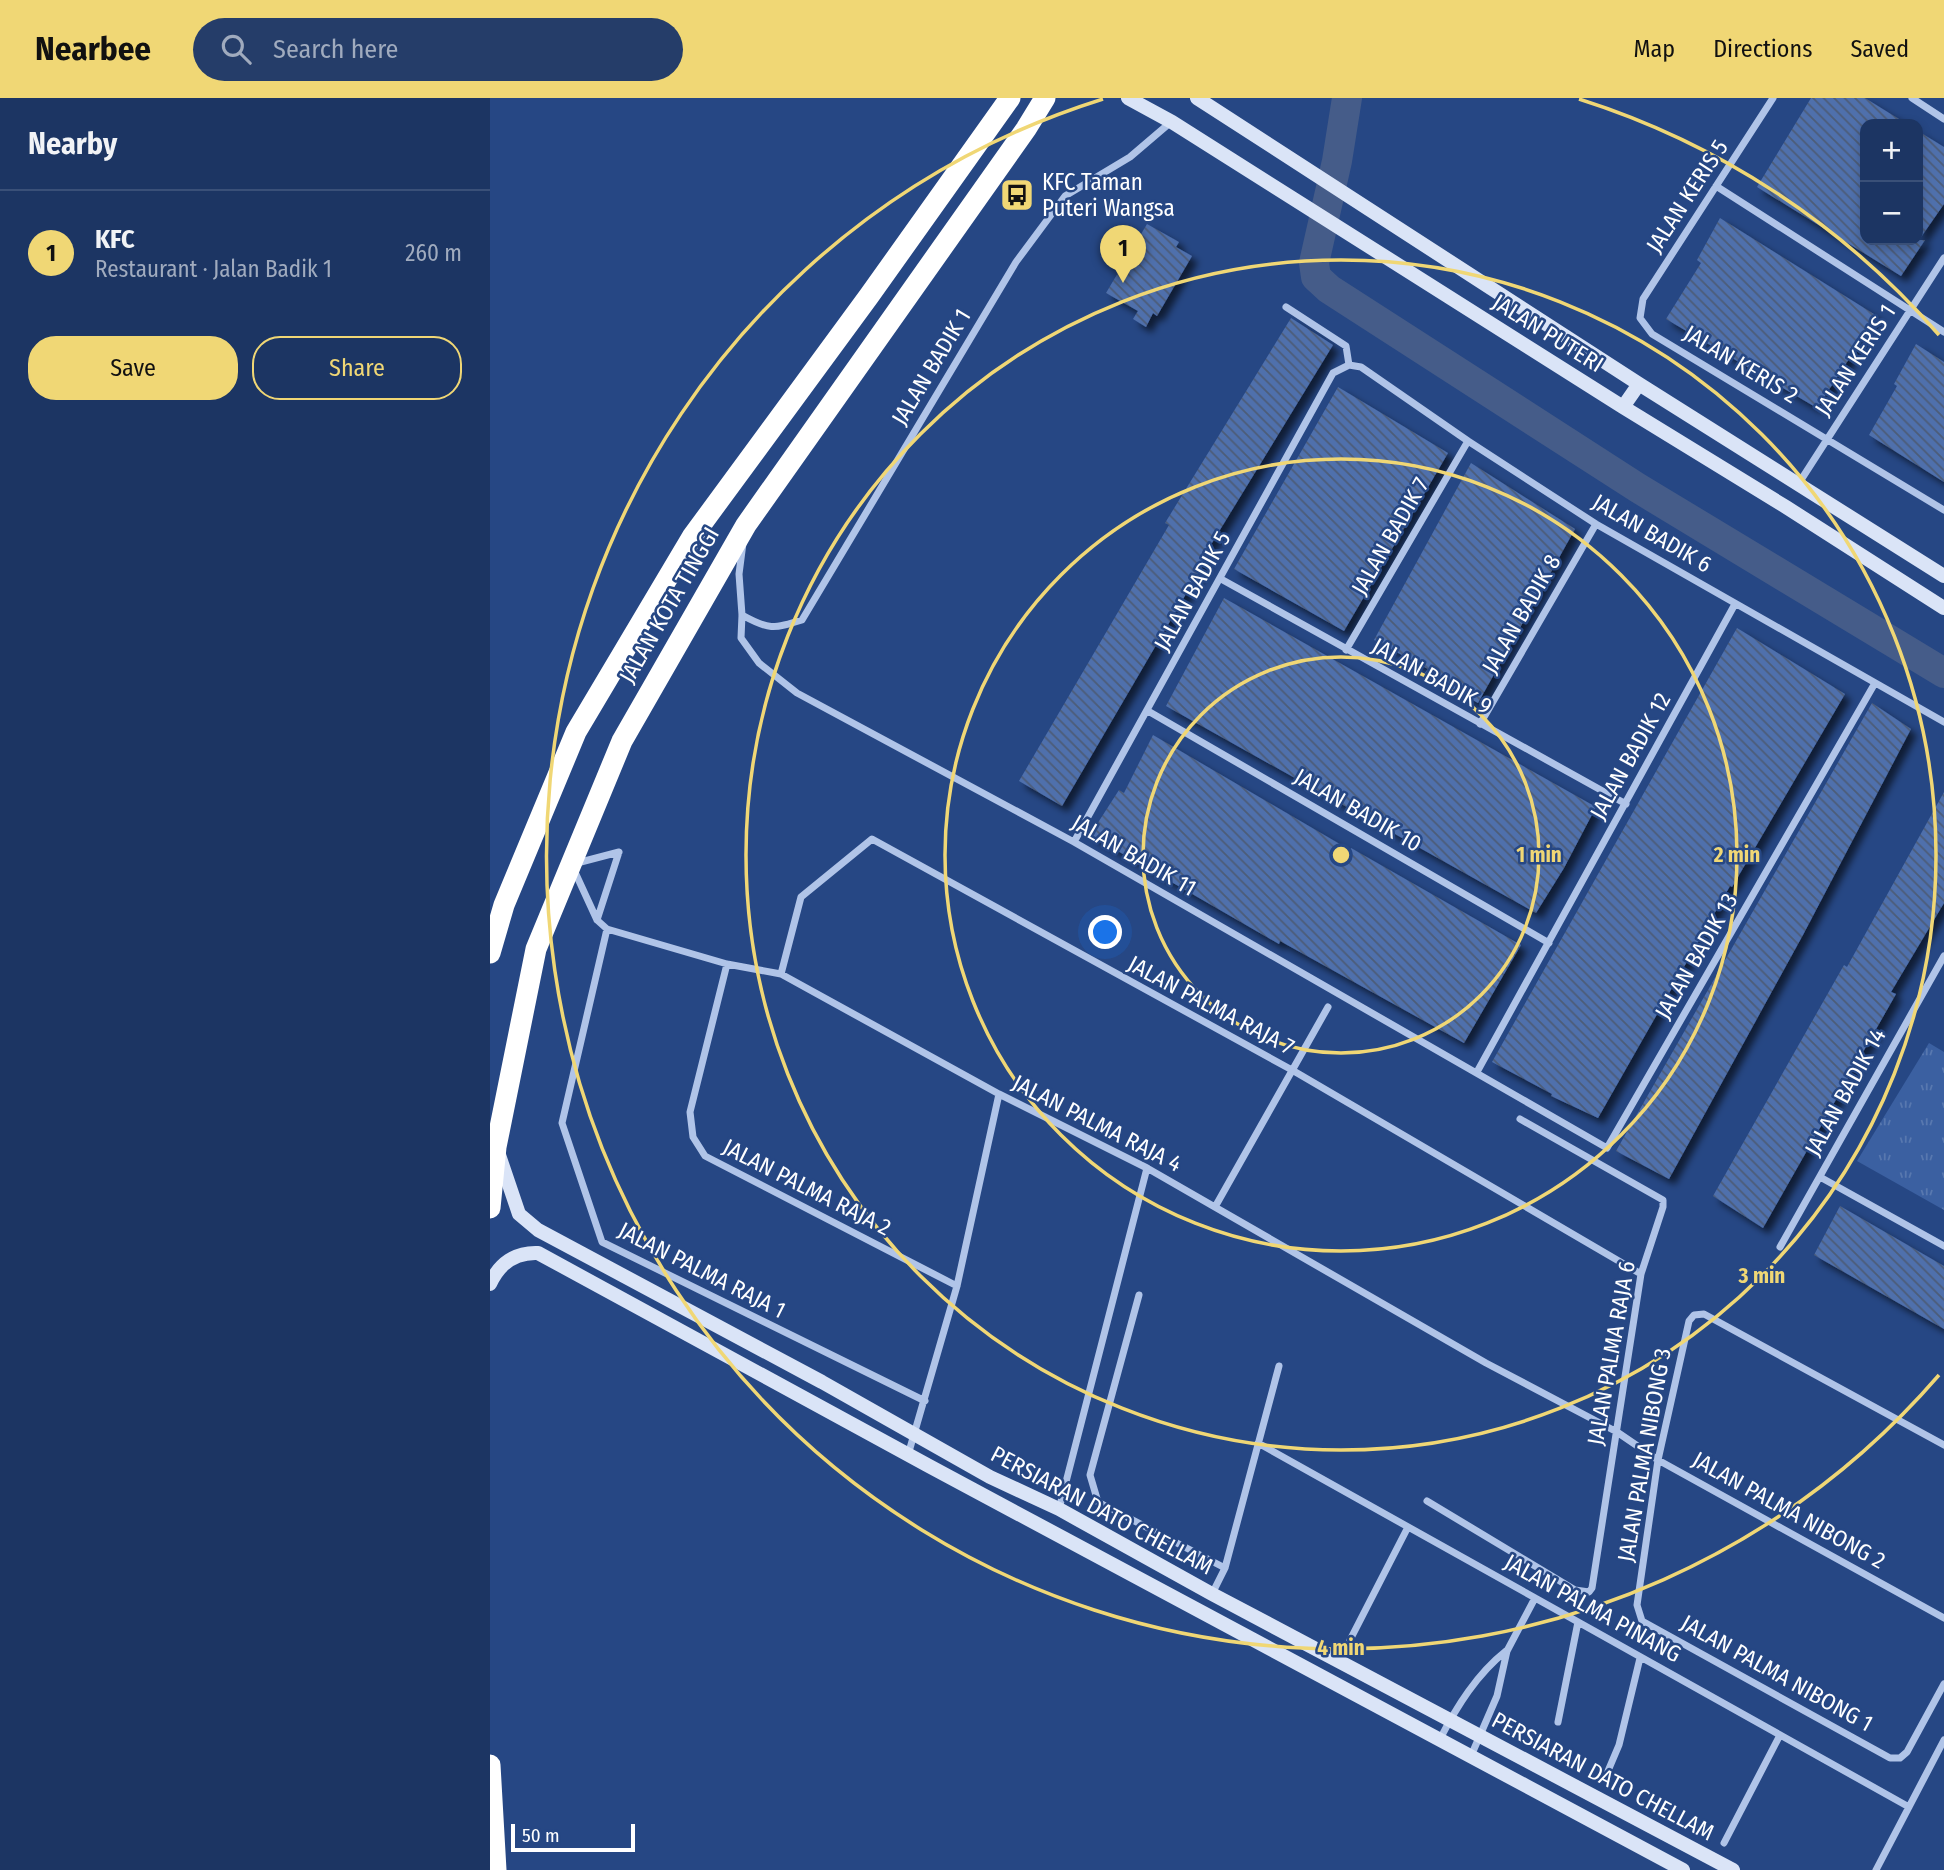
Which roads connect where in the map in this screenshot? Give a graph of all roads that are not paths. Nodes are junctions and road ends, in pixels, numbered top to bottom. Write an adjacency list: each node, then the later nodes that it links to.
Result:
1 (1010, 98): 42 (highway, JALAN KOTA TINGGI)
2 (1045, 98): 10 (highway, JALAN KOTA TINGGI)
3 (1056, 98): 10 (street)
4 (1128, 98): 9 (street, JALAN PUTERI)
5 (1197, 98): 18 (street, JALAN PUTERI)
6 (1773, 98): 11 (street, JALAN KERIS 5)
7 (1912, 98): 8 (street)
8 (1944, 119)
9 (1172, 121): 19 (street, JALAN PUTERI); 30 (street, JALAN BADIK 1)
10 (1026, 129): 25 (highway, JALAN KOTA TINGGI)
11 (1716, 186): 14 (street); 15 (street, JALAN KERIS 5)
12 (1944, 258): 14 (street, JALAN KERIS 1)
13 (1286, 307): 17 (street)
14 (1910, 310): 16 (street); 20 (street, JALAN KERIS 1)
15 (1640, 318): 20 (street, JALAN KERIS 2)
16 (1944, 332)
17 (1349, 365): 21 (street, JALAN BADIK 6); 27 (street, JALAN BADIK 5)
18 (1639, 384): 19 (street); 22 (street, JALAN PUTERI)
19 (1623, 408): 29 (street, JALAN PUTERI)
20 (1827, 438): 22 (street, JALAN KERIS 1); 23 (street, JALAN KERIS 2)
21 (1468, 441): 24 (street, JALAN BADIK 6); 31 (street, JALAN BADIK 7)
22 (1799, 483): 26 (street, JALAN PUTERI)
23 (1944, 510)
24 (1596, 524): 28 (street, JALAN BADIK 6); 35 (street, JALAN BADIK 8)
25 (746, 525): 30 (street, JALAN BADIK 11); 38 (highway, JALAN KOTA TINGGI)
26 (1944, 576)
27 (1221, 579): 31 (street, JALAN BADIK 9); 33 (street, JALAN BADIK 5)
28 (1735, 604): 32 (street, JALAN BADIK 6); 36 (street, JALAN BADIK 12)
29 (1944, 608)
30 (742, 615): 37 (street, JALAN BADIK 11)
31 (1346, 650): 35 (street, JALAN BADIK 9)
32 (1875, 683): 34 (street, JALAN BADIK 6); 51 (street, JALAN BADIK 13)
33 (1148, 710): 37 (street, JALAN BADIK 5); 41 (street, JALAN BADIK 10)
34 (1944, 722)
35 (1480, 724): 36 (street, JALAN BADIK 9)
36 (1626, 804): 41 (street, JALAN BADIK 12)
37 (1074, 842): 48 (street, JALAN BADIK 11)
38 (571, 864): 39 (street, JALAN PALMA RAJA 4); 39 (street); 52 (highway, JALAN KOTA TINGGI)
39 (597, 920): 40 (street, JALAN PALMA RAJA 4)
40 (607, 929): 44 (street, JALAN PALMA RAJA 4); 64 (street, JALAN PALMA RAJA 1)
41 (1549, 943): 48 (street, JALAN BADIK 12)
42 (490, 953)
43 (1944, 956): 54 (street, JALAN BADIK 14)
44 (727, 964): 45 (street, JALAN PALMA RAJA 4); 61 (street, JALAN PALMA RAJA 2)
45 (780, 974): 47 (street, JALAN PALMA RAJA 7); 49 (street, JALAN PALMA RAJA 4)
46 (1328, 1007): 47 (street)
47 (1292, 1070): 55 (street); 59 (street, JALAN PALMA RAJA 7)
48 (1477, 1072): 51 (street, JALAN BADIK 11)
49 (999, 1094): 53 (street, JALAN PALMA RAJA 4); 61 (street)
50 (1520, 1119): 59 (street, JALAN PALMA RAJA 6)
51 (1614, 1139)
52 (496, 1147): 56 (highway, JALAN KOTA TINGGI); 66 (street, PERSIARAN DATO CHELLAM)
53 (1147, 1168): 55 (street, JALAN PALMA RAJA 4); 72 (street)
54 (1820, 1177): 57 (street); 58 (street, JALAN BADIK 14)
55 (1215, 1207): 65 (street, JALAN PALMA RAJA 4)
56 (490, 1208)
57 (1944, 1245)
58 (1780, 1247)
59 (1642, 1274): 65 (street, JALAN PALMA RAJA 6)
60 (490, 1284): 69 (street, PERSIARAN DATO CHELLAM)
61 (957, 1286): 64 (street)
62 (1139, 1295): 74 (street)
63 (1279, 1366): 67 (street)
64 (925, 1401): 66 (street)
65 (1617, 1432): 70 (street, JALAN PALMA NIBONG 2); 71 (street, JALAN PALMA RAJA 6)
66 (916, 1434): 69 (street); 72 (street, PERSIARAN DATO CHELLAM)
67 (1258, 1443): 73 (street, JALAN PALMA PINANG); 74 (street)
68 (1944, 1445): 70 (street, JALAN PALMA NIBONG 3)
69 (908, 1455): 88 (street, PERSIARAN DATO CHELLAM)
70 (1658, 1460): 77 (street, JALAN PALMA NIBONG 3); 78 (street, JALAN PALMA NIBONG 2)
71 (1427, 1502)
72 (1059, 1509): 75 (street, PERSIARAN DATO CHELLAM)
73 (1408, 1527): 76 (street, JALAN PALMA PINANG); 80 (street)
74 (1225, 1568): 75 (street)
75 (1212, 1594): 84 (street, PERSIARAN DATO CHELLAM)
76 (1535, 1598): 79 (street, JALAN PALMA PINANG); 81 (street)
77 (1639, 1614): 83 (street, JALAN PALMA NIBONG 1)
78 (1944, 1618)
79 (1578, 1622): 82 (street, JALAN PALMA PINANG); 85 (street)
80 (1350, 1640)
81 (1507, 1651): 84 (street); 87 (street)
82 (1640, 1657): 86 (street, JALAN PALMA PINANG); 92 (street)
83 (1944, 1684)
84 (1450, 1720): 87 (street, PERSIARAN DATO CHELLAM); 88 (street)
85 (1558, 1722)
86 (1780, 1735): 93 (street, JALAN PALMA PINANG); 94 (street)
87 (1481, 1737): 90 (street); 97 (street, PERSIARAN DATO CHELLAM)
88 (1440, 1739): 90 (street, PERSIARAN DATO CHELLAM)
89 (1944, 1740): 93 (street)
90 (1471, 1756): 96 (street, PERSIARAN DATO CHELLAM)
91 (490, 1765): 95 (highway)
92 (1605, 1778)
93 (1909, 1807): 98 (street)
94 (1724, 1843)
95 (496, 1870)
96 (1683, 1870)
97 (1733, 1870)
98 (1876, 1870)

